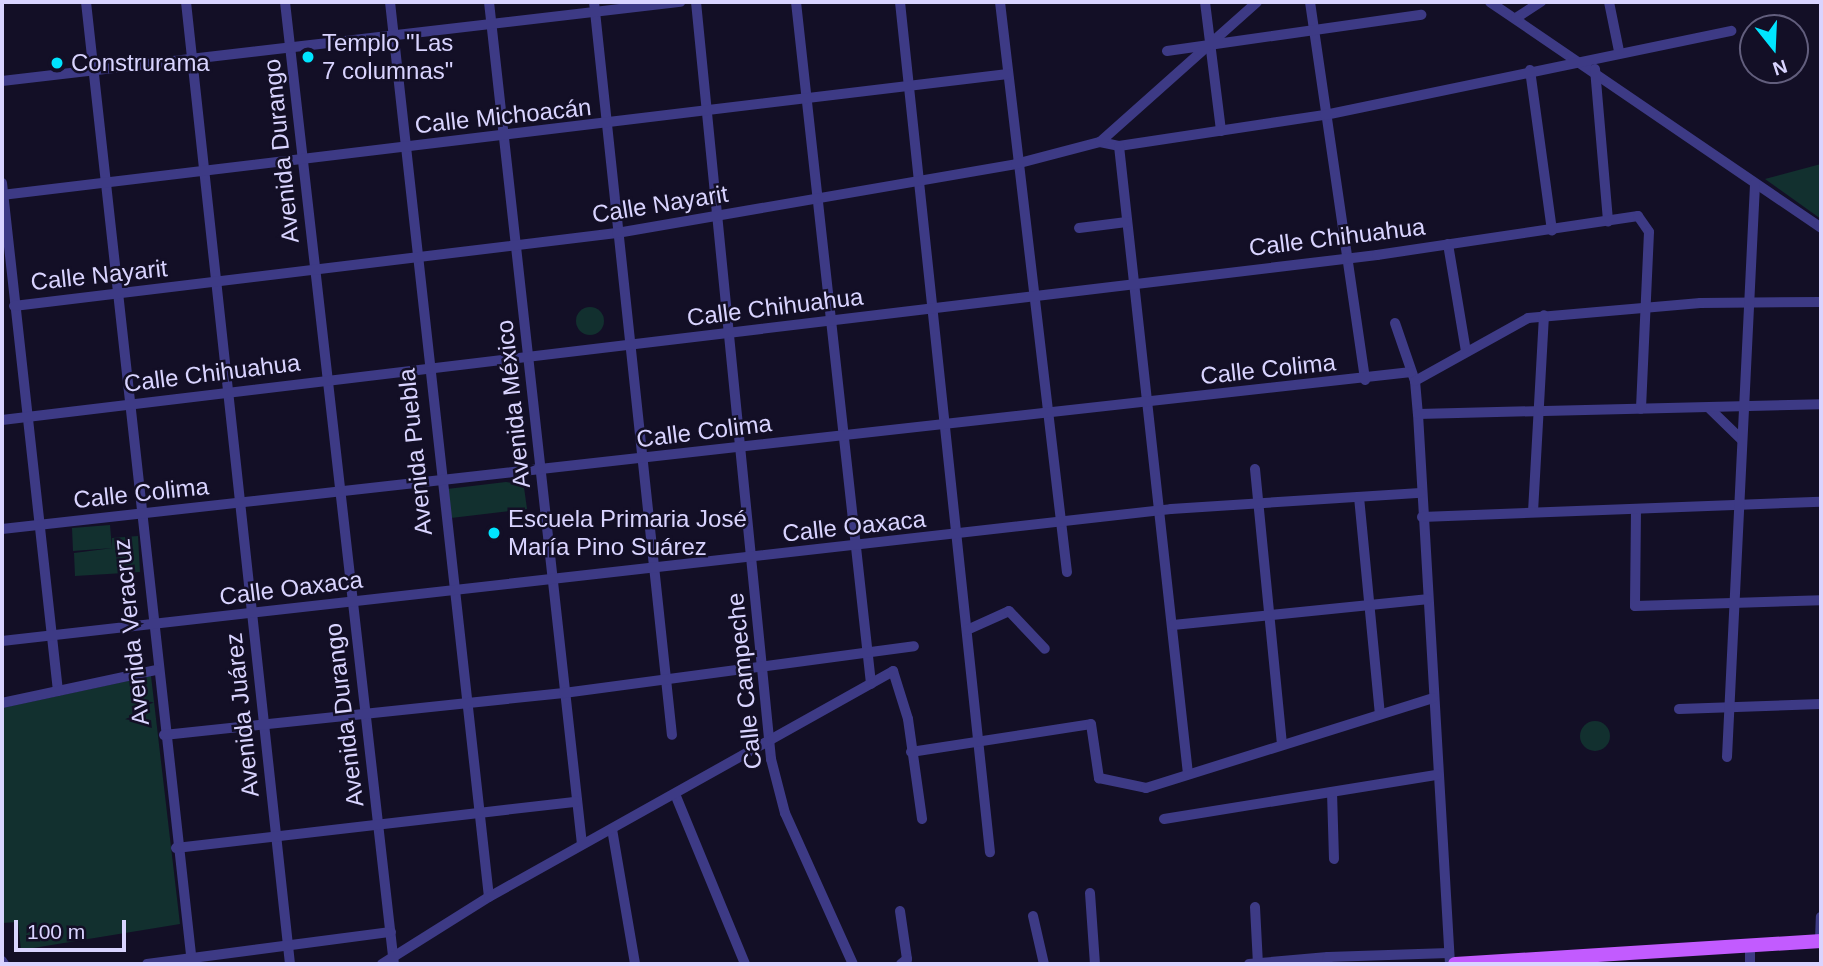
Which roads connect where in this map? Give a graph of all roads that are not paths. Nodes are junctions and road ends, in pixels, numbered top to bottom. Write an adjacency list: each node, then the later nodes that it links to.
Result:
1 (86, 2): 31 (street, Avenida Veracruz)
2 (186, 2): 29 (street, Avenida Juárez)
3 (285, 2): 25 (street, Avenida Durango)
4 (390, 2): 23 (street, Avenida Puebla)
5 (489, 2): 20 (street, Avenida México)
6 (680, 2): 17 (street)
7 (696, 2): 37 (street, Calle Campeche)
8 (796, 2): 36 (street)
9 (900, 2): 35 (street)
10 (1000, 2): 33 (street)
11 (1205, 2): 24 (street)
12 (1257, 2): 24 (street, Calle Nayarit)
13 (1310, 2): 22 (street)
14 (1490, 2): 19 (street)
15 (1541, 2): 19 (street)
16 (1609, 2): 27 (street)
17 (595, 7): 20 (street); 39 (street)
18 (1421, 15): 22 (street)
19 (1516, 18): 28 (street)
20 (491, 25): 23 (street); 41 (street, Avenida México)
21 (1731, 32): 27 (street)
22 (1314, 33): 24 (street); 38 (street)
23 (392, 39): 25 (street); 44 (street, Avenida Puebla)
24 (1212, 46): 26 (street); 40 (street); 42 (street, Calle Nayarit)
25 (290, 49): 29 (street); 45 (street, Avenida Durango)
26 (1167, 51)
27 (1619, 51): 28 (street)
28 (1581, 58): 30 (street); 32 (street)
29 (192, 60): 31 (street); 47 (street, Avenida Juárez)
30 (1595, 69): 51 (street); 55 (street)
31 (93, 70): 34 (street); 49 (street, Avenida Veracruz)
32 (1530, 70): 38 (street); 59 (street)
33 (1008, 74): 35 (street, Calle Michoacán); 46 (street)
34 (2, 81)
35 (909, 87): 36 (street, Calle Michoacán); 50 (street)
36 (805, 97): 37 (street, Calle Michoacán); 53 (street)
37 (706, 111): 39 (street, Calle Michoacán); 54 (street, Calle Campeche)
38 (1325, 116): 40 (street); 63 (street)
39 (606, 125): 41 (street, Calle Michoacán); 60 (street)
40 (1221, 131): 43 (street)
41 (506, 139): 44 (street, Calle Michoacán); 62 (street, Avenida México)
42 (1100, 142): 43 (street); 46 (street, Calle Nayarit)
43 (1119, 146): 56 (street)
44 (403, 148): 45 (street, Calle Michoacán); 64 (street, Avenida Puebla)
45 (302, 159): 47 (street, Calle Michoacán); 65 (street, Avenida Durango)
46 (1016, 164): 50 (street, Calle Nayarit); 69 (street)
47 (205, 170): 49 (street, Calle Michoacán); 66 (street, Avenida Juárez)
48 (2, 183): 52 (street)
49 (105, 183): 52 (street, Calle Michoacán); 68 (street, Avenida Veracruz)
50 (917, 183): 53 (street, Calle Nayarit); 74 (street)
51 (1755, 184): 58 (street); 71 (street)
52 (2, 195): 72 (street)
53 (816, 201): 54 (street, Calle Nayarit); 76 (street)
54 (718, 216): 60 (street, Calle Nayarit); 78 (street, Calle Campeche)
55 (1608, 221): 59 (street, Calle Chihuahua); 73 (street, Calle Chihuahua)
56 (1127, 222): 57 (street); 67 (street)
57 (1079, 228)
58 (1821, 228)
59 (1552, 230): 61 (street, Calle Chihuahua)
60 (618, 233): 62 (street, Calle Nayarit); 79 (street)
61 (1448, 244): 63 (street, Calle Chihuahua); 80 (street)
62 (517, 247): 64 (street, Calle Nayarit); 81 (street, Avenida México)
63 (1347, 255): 67 (street, Calle Chihuahua); 85 (street)
64 (415, 261): 65 (street, Calle Nayarit); 82 (street, Avenida Puebla)
65 (315, 272): 66 (street, Calle Nayarit); 84 (street, Avenida Durango)
66 (218, 283): 68 (street, Calle Nayarit); 86 (street, Avenida Juárez)
67 (1133, 284): 69 (street, Calle Chihuahua); 88 (street)
68 (117, 294): 72 (street, Calle Nayarit); 87 (street, Avenida Veracruz)
69 (1033, 295): 74 (street, Calle Chihuahua); 95 (street)
70 (1821, 302): 71 (street)
71 (1747, 304): 73 (street); 90 (street)
72 (14, 306): 97 (street)
73 (1646, 308): 75 (street); 92 (street)
74 (932, 309): 76 (street, Calle Chihuahua); 99 (street)
75 (1544, 315): 80 (street); 94 (street)
76 (831, 322): 78 (street, Calle Chihuahua); 101 (street)
77 (1395, 323): 83 (street)
78 (732, 333): 79 (street, Calle Chihuahua); 103 (street, Calle Campeche)
79 (630, 345): 81 (street, Calle Chihuahua); 104 (street)
80 (1466, 351): 83 (street)
81 (529, 355): 82 (street, Calle Chihuahua); 106 (street, Avenida México)
82 (427, 368): 84 (street, Calle Chihuahua); 107 (street, Avenida Puebla)
83 (1413, 377): 85 (street, Calle Colima); 96 (street)
84 (327, 380): 86 (street, Calle Chihuahua); 108 (street, Avenida Durango)
85 (1365, 380): 88 (street, Calle Colima)
86 (230, 392): 87 (street, Calle Chihuahua); 112 (street, Avenida Juárez)
87 (129, 404): 97 (street, Calle Chihuahua); 118 (street, Avenida Veracruz)
88 (1148, 404): 95 (street, Calle Colima); 116 (street)
89 (1821, 404): 90 (street)
90 (1745, 407): 91 (street); 102 (street)
91 (1709, 408): 92 (street); 102 (street)
92 (1641, 409): 94 (street)
93 (1517, 412): 94 (street); 96 (street); 100 (street)
94 (1539, 412): 100 (street)
95 (1045, 414): 99 (street, Calle Colima); 120 (street)
96 (1418, 414): 109 (street)
97 (26, 417): 98 (street, Calle Chihuahua); 121 (street)
98 (2, 420)
99 (943, 425): 101 (street, Calle Colima); 123 (street)
100 (1536, 429): 117 (street)
101 (842, 436): 103 (street, Calle Colima); 124 (street)
102 (1741, 439): 114 (street)
103 (743, 447): 104 (street, Calle Colima); 125 (street, Calle Campeche)
104 (642, 459): 106 (street, Calle Colima); 126 (street)
105 (1255, 469): 113 (street)
106 (541, 470): 107 (street, Calle Colima); 128 (street, Avenida México)
107 (440, 483): 108 (street, Calle Colima); 129 (street, Avenida Puebla)
108 (341, 493): 112 (street, Calle Colima); 132 (street, Avenida Durango)
109 (1420, 493): 110 (street, Calle Oaxaca); 119 (street)
110 (1359, 497): 113 (street, Calle Oaxaca); 134 (street)
111 (1821, 502): 114 (street)
112 (240, 504): 118 (street, Calle Colima); 135 (street, Avenida Juárez)
113 (1258, 504): 116 (street, Calle Oaxaca); 136 (street)
114 (1737, 506): 115 (street); 133 (street)
115 (1636, 509): 117 (street); 133 (street)
116 (1160, 511): 120 (street, Calle Oaxaca); 138 (street)
117 (1533, 512): 119 (street)
118 (139, 515): 121 (street, Calle Colima); 137 (street, Avenida Veracruz)
119 (1422, 517): 130 (street)
120 (1061, 524): 123 (street, Calle Oaxaca); 127 (street)
121 (39, 525): 122 (street, Calle Colima); 140 (street)
122 (2, 529)
123 (956, 536): 124 (street, Calle Oaxaca); 139 (street)
124 (855, 547): 125 (street, Calle Oaxaca); 144 (street)
125 (753, 559): 126 (street, Calle Oaxaca); 145 (street, Calle Campeche)
126 (654, 570): 128 (street, Calle Oaxaca); 147 (street)
127 (1067, 572)
128 (552, 580): 129 (street, Calle Oaxaca); 150 (street, Avenida México)
129 (452, 593): 132 (street, Calle Oaxaca); 153 (street, Avenida Puebla)
130 (1427, 599): 134 (street); 151 (street)
131 (1821, 600): 133 (street)
132 (352, 602): 135 (street, Calle Oaxaca); 157 (street, Avenida Durango)
133 (1736, 602): 155 (street)
134 (1370, 606): 136 (street); 158 (street)
135 (252, 614): 137 (street, Calle Oaxaca); 159 (street, Avenida Juárez)
136 (1271, 617): 138 (street); 164 (street)
137 (151, 625): 140 (street, Calle Oaxaca); 146 (street, Avenida Veracruz)
138 (1173, 625): 167 (street)
139 (967, 630): 143 (street); 162 (street)
140 (51, 636): 141 (street, Calle Oaxaca); 149 (street)
141 (2, 641)
142 (914, 646): 144 (street)
143 (1045, 649)
144 (867, 654): 145 (street); 148 (street)
145 (763, 667): 147 (street); 163 (street, Calle Campeche)
146 (156, 670): 149 (street); 160 (street, Avenida Veracruz)
147 (666, 678): 150 (street); 161 (street)
148 (871, 684): 163 (street); 165 (street)
149 (58, 691): 152 (street)
150 (564, 693): 153 (street); 171 (street, Avenida México)
151 (1433, 698): 158 (street); 168 (street)
152 (2, 703)
153 (465, 704): 157 (street); 172 (street, Avenida Puebla)
154 (1821, 704): 155 (street)
155 (1730, 706): 156 (street); 166 (street)
156 (1679, 709)
157 (365, 714): 159 (street); 175 (street, Avenida Durango)
158 (1380, 714): 164 (street)
159 (264, 724): 160 (street); 177 (street, Avenida Juárez)
160 (164, 735): 179 (street, Avenida Veracruz)
161 (672, 735)
162 (981, 739): 165 (street); 167 (street); 180 (street)
163 (770, 744): 170 (street); 203 (street, Calle Campeche)
164 (1282, 745): 167 (street)
165 (911, 752): 174 (street)
166 (1727, 757)
167 (1188, 774)
168 (1437, 775): 169 (street); 193 (street)
169 (1332, 792): 173 (street); 181 (street)
170 (674, 794): 176 (street); 202 (street)
171 (576, 802): 172 (street); 178 (street, Avenida México)
172 (479, 812): 175 (street); 183 (street, Avenida Puebla)
173 (1164, 818)
174 (922, 819)
175 (378, 824): 177 (street); 188 (street, Avenida Durango)
176 (612, 830): 178 (street); 201 (street)
177 (276, 836): 179 (street); 191 (street, Avenida Juárez)
178 (582, 844): 183 (street)
179 (176, 848): 196 (street, Avenida Veracruz)
180 (990, 852)
181 (1334, 859)
182 (1090, 893): 206 (street)
183 (489, 897): 194 (street)
184 (1255, 907): 208 (street)
185 (900, 911): 204 (street)
186 (1033, 916): 205 (street)
187 (1821, 917): 189 (street)
188 (391, 932): 191 (street); 194 (street, Avenida Durango)
189 (1821, 941): 190 (main road)
190 (1750, 945): 192 (main road); 210 (street)
191 (288, 947): 196 (street); 199 (street, Avenida Juárez)
192 (1616, 959): 209 (main road)
193 (1451, 960): 195 (street); 209 (main road)
194 (394, 961): 200 (street)
195 (1327, 961): 197 (street)
196 (192, 962): 198 (street)
197 (1282, 963): 208 (street)
198 (147, 964)
199 (290, 964)
200 (383, 964)
201 (635, 964)
202 (745, 964)
203 (853, 964)
204 (901, 964)
205 (1044, 964)
206 (1095, 964)
207 (1249, 964): 208 (street)
208 (1258, 964)
209 (1475, 964)
210 (1750, 964)

